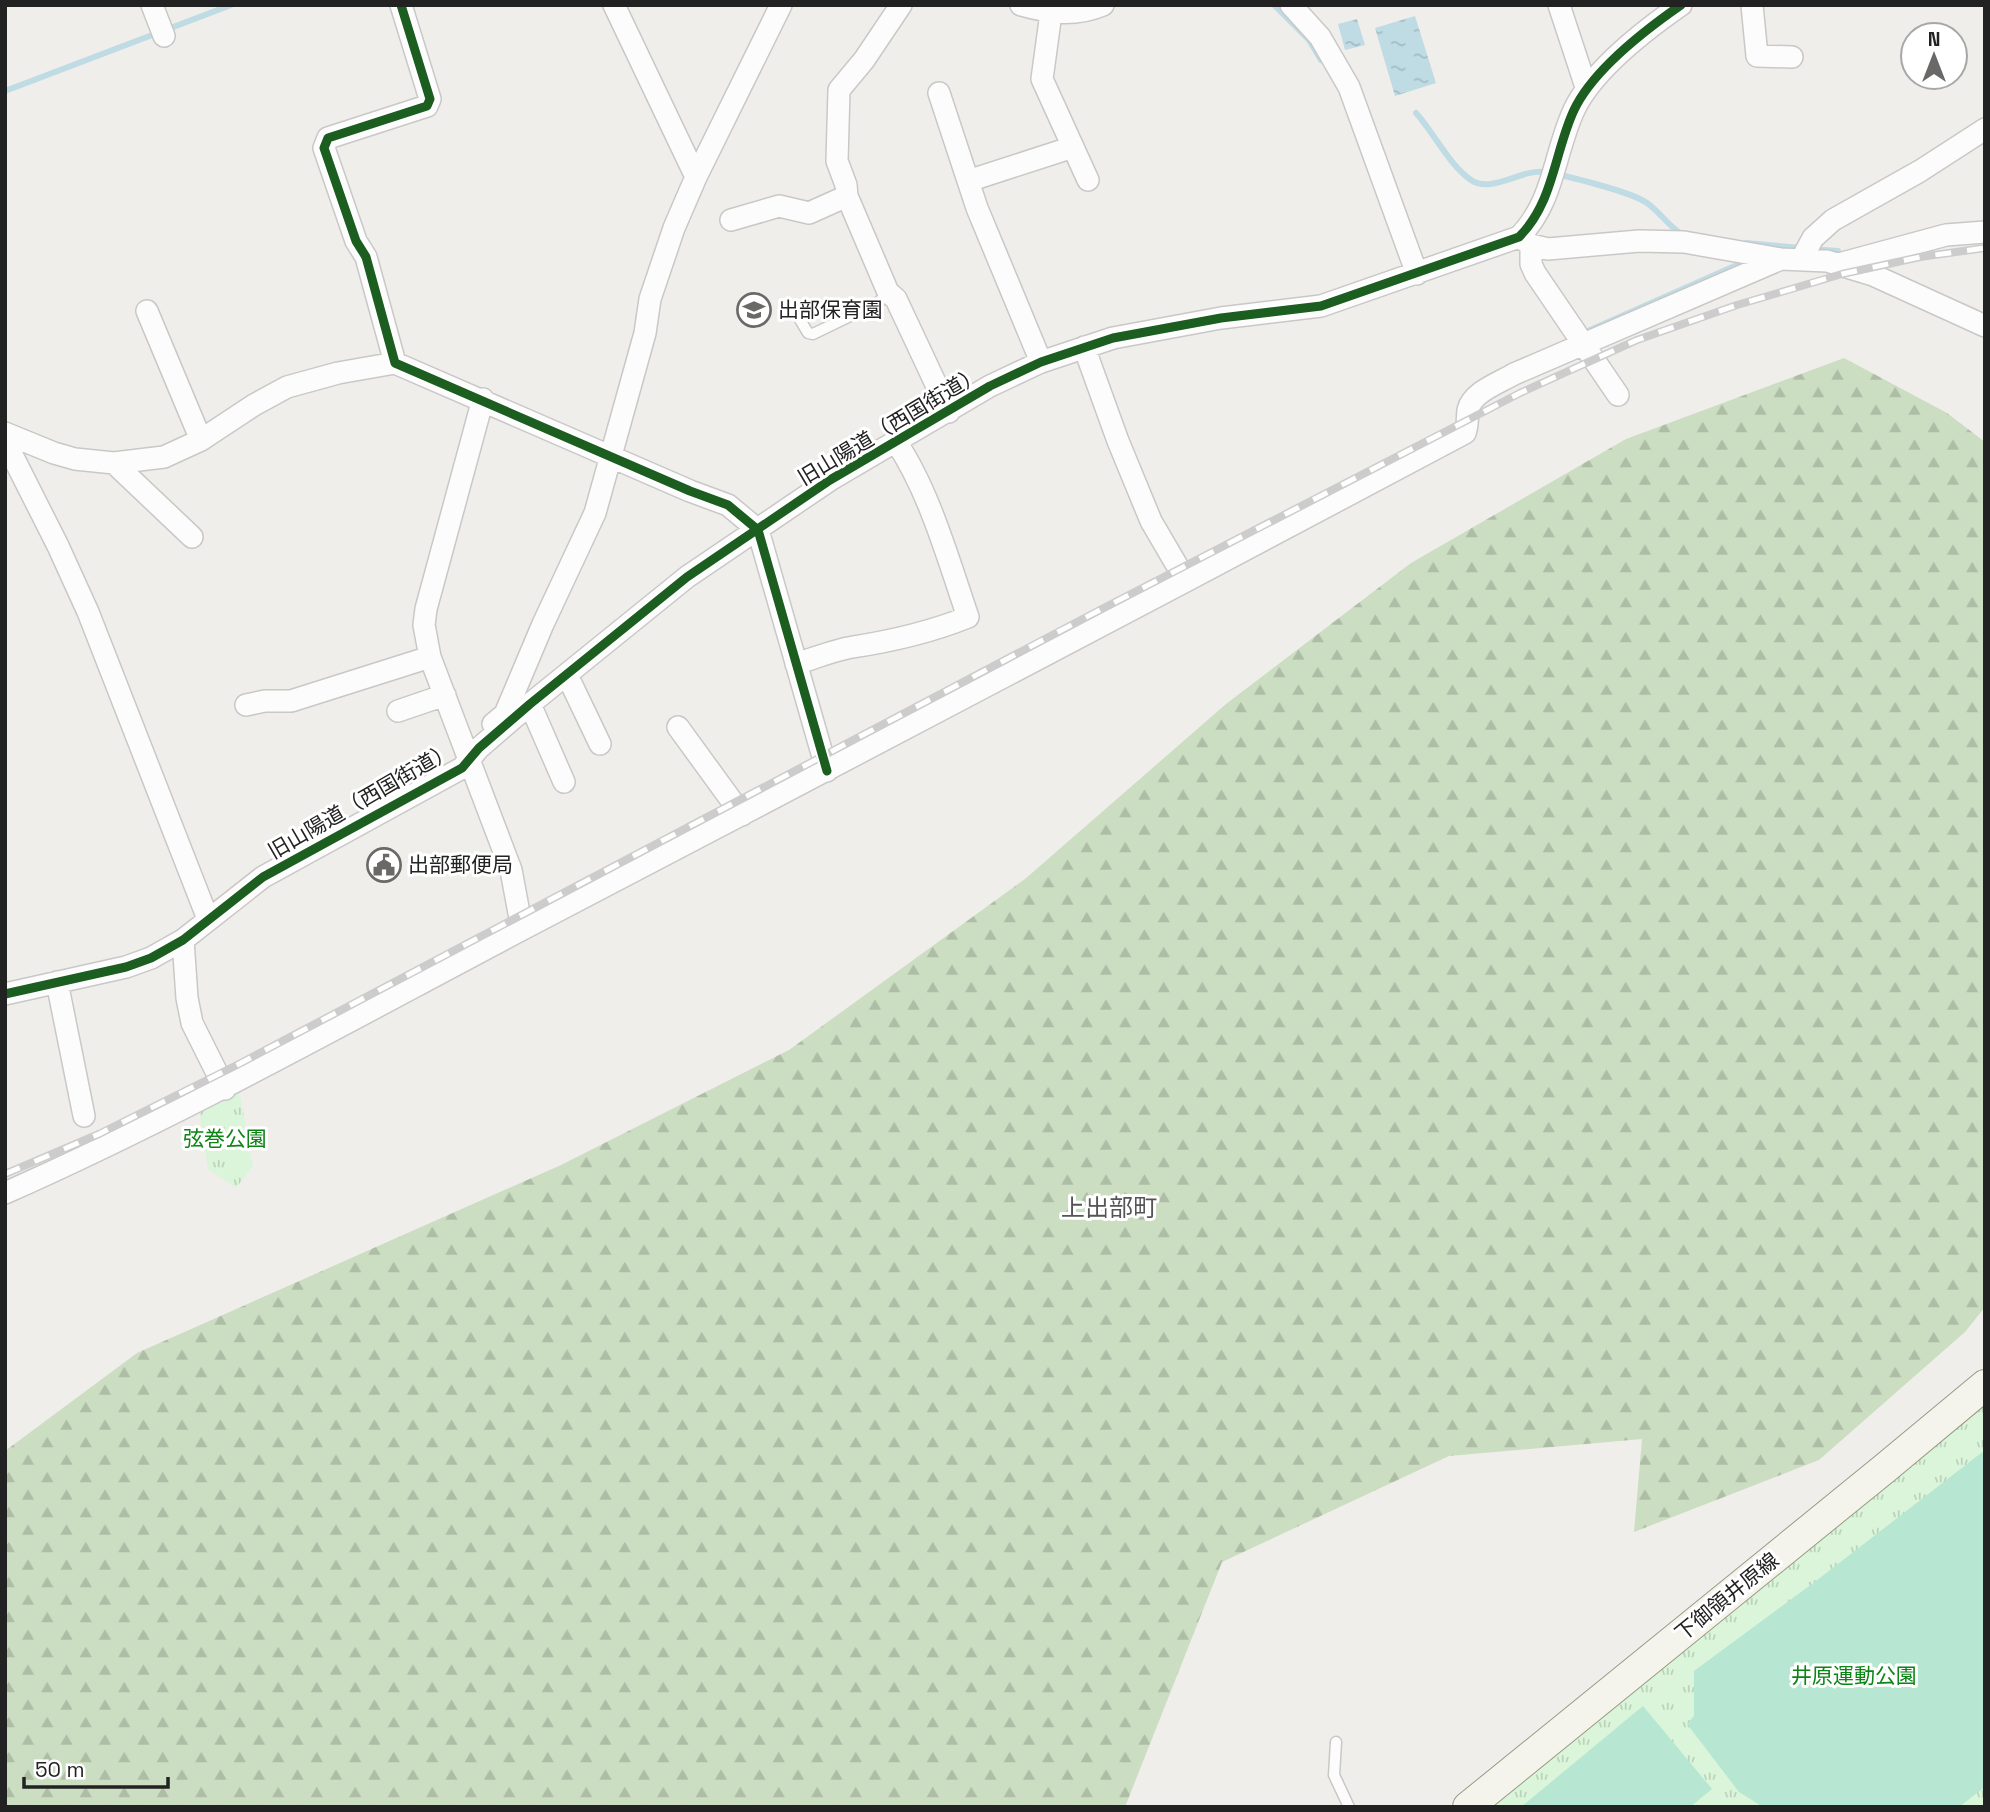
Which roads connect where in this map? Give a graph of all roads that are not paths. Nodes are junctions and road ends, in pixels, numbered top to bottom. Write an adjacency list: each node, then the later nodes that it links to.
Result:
1 (152, 5): 13 (street)
2 (401, 5): 36 (street)
3 (614, 5): 19 (street)
4 (781, 5): 19 (street)
5 (901, 5): 22 (street)
6 (1021, 5): 12 (street)
7 (1103, 5): 12 (street)
8 (1291, 5): 28 (street)
9 (1559, 5): 15 (street)
10 (1681, 5): 15 (street)
11 (1752, 5): 14 (street)
12 (1051, 13): 18 (street)
13 (162, 31)
14 (1792, 57)
15 (1586, 87): 25 (street)
16 (939, 93): 21 (street)
17 (1985, 129): 26 (street)
18 (1073, 147): 20 (street); 21 (street)
19 (696, 177): 43 (street)
20 (1088, 180)
21 (968, 181): 35 (street)
22 (847, 196): 23 (street); 29 (street)
23 (731, 220)
24 (1985, 232): 27 (street)
25 (1525, 241): 26 (street); 28 (street, 旧山陽道（西国街道）); 33 (street)
26 (1799, 254): 27 (street); 33 (street)
27 (1839, 264): 32 (street)
28 (1418, 274): 34 (street, 旧山陽道（西国街道）)
29 (888, 292): 31 (lane); 39 (street)
30 (147, 311): 40 (street)
31 (799, 318)
32 (1985, 326)
33 (1582, 343): 37 (street); 47 (street)
34 (1084, 347): 35 (street, 旧山陽道（西国街道）); 47 (street)
35 (1041, 362): 39 (street, 旧山陽道（西国街道）)
36 (395, 363): 38 (street); 40 (street)
37 (1618, 395)
38 (483, 400): 43 (street); 48 (street)
39 (949, 412): 41 (street, 旧山陽道（西国街道）)
40 (201, 440): 44 (street)
41 (896, 442): 45 (street, 旧山陽道（西国街道）); 49 (street)
42 (6, 443): 44 (street); 61 (street)
43 (611, 457): 45 (street); 57 (street)
44 (114, 463): 46 (street)
45 (758, 530): 49 (street); 50 (street, 旧山陽道（西国街道）)
46 (192, 537)
47 (1186, 581): 58 (street)
48 (430, 657): 51 (street); 53 (street)
49 (796, 664): 58 (street)
50 (567, 675): 52 (street, 旧山陽道（西国街道）); 56 (street)
51 (445, 695): 54 (street); 57 (street)
52 (530, 704): 57 (street, 旧山陽道（西国街道）); 59 (street)
53 (246, 705)
54 (398, 711)
55 (678, 727): 60 (street)
56 (600, 744)
57 (470, 760): 61 (street, 旧山陽道（西国街道）); 62 (street)
58 (827, 771): 60 (street)
59 (564, 782)
60 (742, 815): 62 (street)
61 (208, 919): 63 (street, 旧山陽道（西国街道）)
62 (522, 929): 66 (street)
63 (183, 940): 64 (street, 旧山陽道（西国街道）); 66 (street)
64 (57, 982): 65 (street, 旧山陽道（西国街道）); 67 (street)
65 (5, 994)
66 (225, 1088): 68 (street)
67 (84, 1115)
68 (5, 1193)
69 (1985, 1385): 72 (main road, 下御領井原線)
70 (1336, 1742): 71 (lane)
71 (1349, 1807)
72 (1468, 1807)

